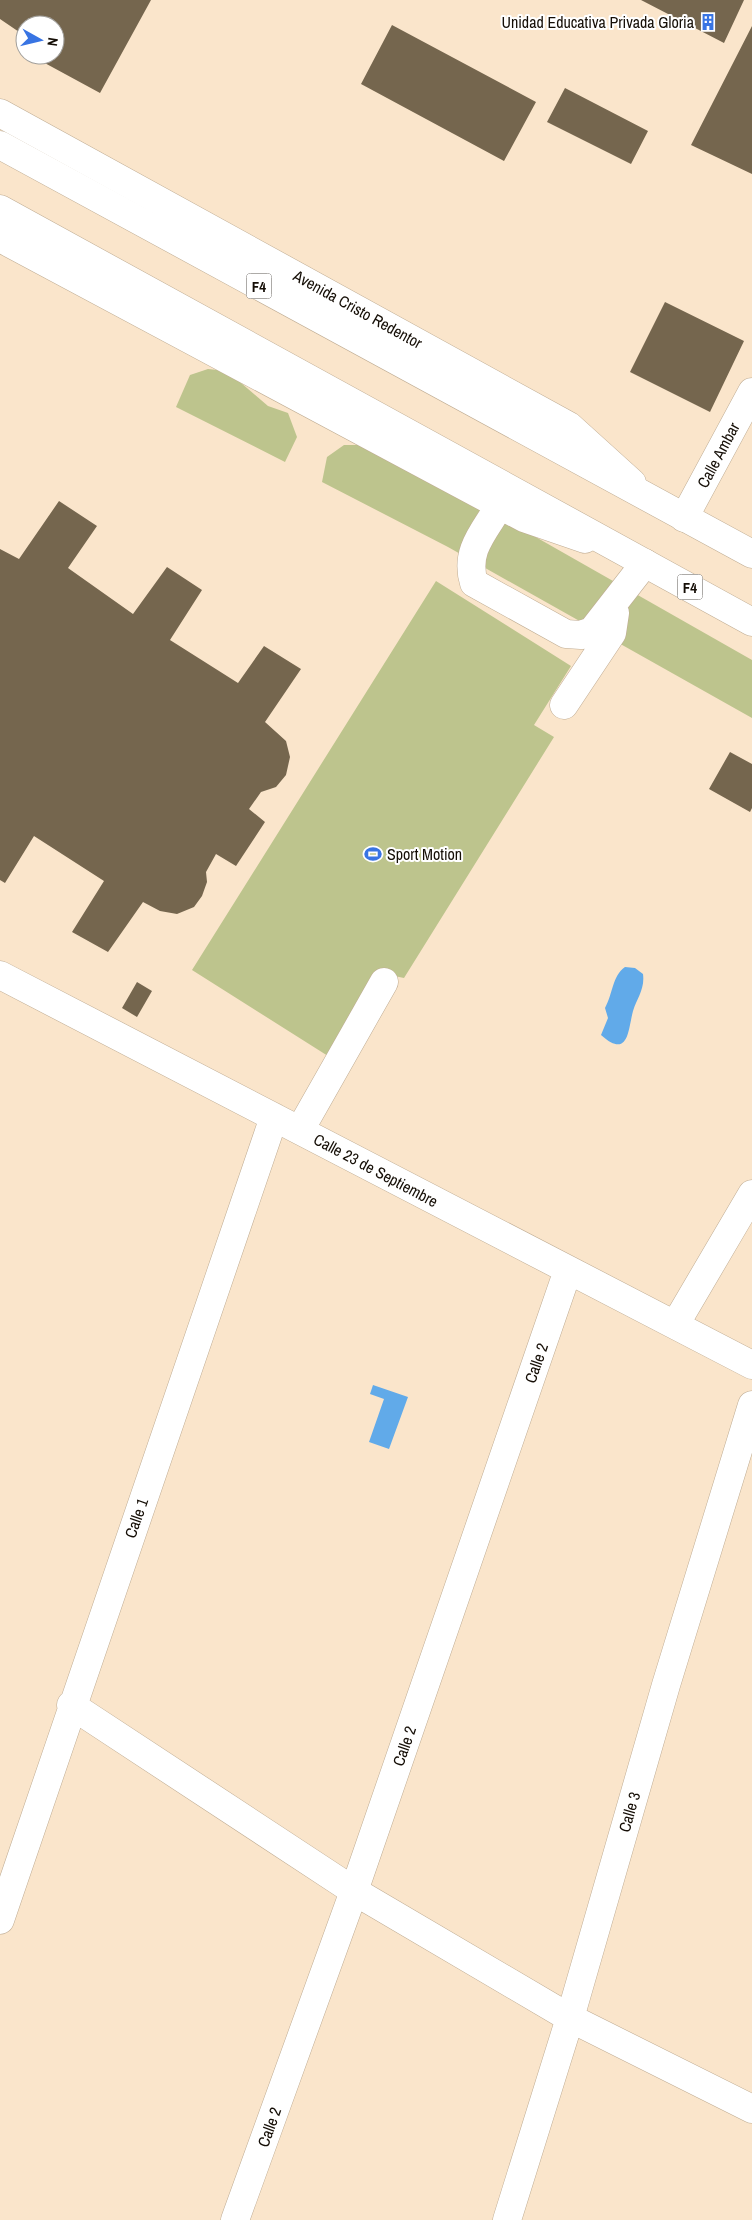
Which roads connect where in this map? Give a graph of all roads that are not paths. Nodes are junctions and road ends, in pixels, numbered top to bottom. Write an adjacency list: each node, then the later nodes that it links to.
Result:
1 (0, 113): 7 (main road, Avenida Cristo Redentor)
2 (0, 145): 7 (main road, Avenida Cristo Redentor / F4)
3 (0, 209): 6 (main road, F4)
4 (0, 238): 6 (main road)
5 (752, 392): 8 (main road, Calle Ambar)
6 (497, 493): 10 (main road, F4); 11 (main road)
7 (648, 498): 8 (main road, Avenida Cristo Redentor / F4)
8 (684, 518): 9 (main road, Avenida Cristo Redentor / F4)
9 (752, 554)
10 (636, 558): 11 (main road); 12 (main road, F4)
11 (617, 599): 13 (main road)
12 (752, 622)
13 (564, 704)
14 (0, 975): 16 (main road, Calle 23 de Septiembre)
15 (384, 982): 17 (main road)
16 (274, 1117): 17 (main road, Calle 23 de Septiembre); 23 (main road, Calle 1)
17 (300, 1130): 19 (main road, Calle 23 de Septiembre)
18 (752, 1194): 20 (main road)
19 (568, 1270): 20 (main road, Calle 23 de Septiembre); 24 (main road, Calle 2)
20 (675, 1325): 21 (main road, Calle 23 de Septiembre)
21 (752, 1365)
22 (752, 1405): 26 (main road, Calle 3)
23 (72, 1705): 24 (main road); 25 (main road, Calle 1)
24 (354, 1891): 26 (main road); 28 (main road, Calle 2)
25 (0, 1920)
26 (570, 2018): 27 (main road); 29 (main road, Calle 3)
27 (752, 2109)
28 (235, 2220)
29 (507, 2220)

